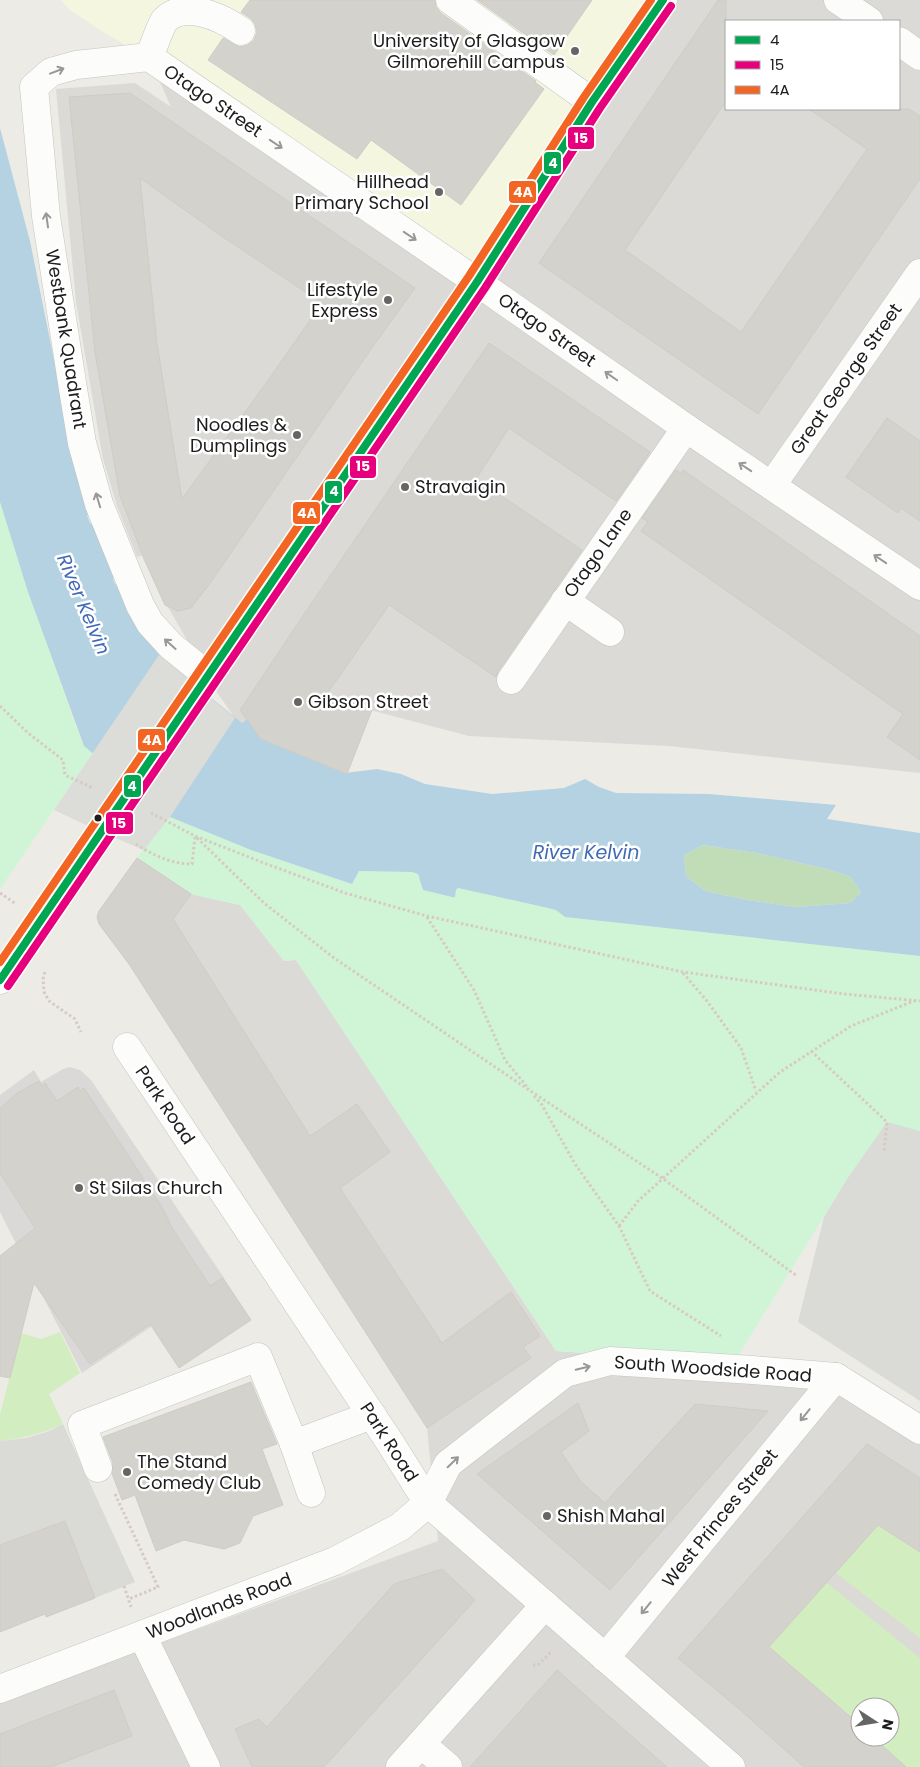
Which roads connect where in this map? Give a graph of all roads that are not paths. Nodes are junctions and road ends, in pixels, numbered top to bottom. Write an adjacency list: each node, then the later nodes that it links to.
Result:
1 (450, 0): 9 (street)
2 (663, 0): 9 (street)
3 (838, 0): 4 (street)
4 (868, 20)
5 (241, 30): 8 (street)
6 (900, 42): 7 (street)
7 (920, 56)
8 (149, 57): 11 (street, Otago Street, one-way to 11); 18 (street, Westbank Quadrant, one-way to 8)
9 (592, 102): 11 (street)
10 (920, 273): 13 (street, Great George Street)
11 (477, 282): 12 (street, Otago Street, one-way to 11); 18 (street)
12 (686, 428): 13 (street, Otago Street, one-way to 12); 15 (street, Otago Lane)
13 (772, 485): 14 (street, Otago Street, one-way to 13)
14 (920, 586)
15 (565, 601): 16 (street); 17 (street, Otago Lane)
16 (610, 632)
17 (511, 680)
18 (204, 681): 19 (street, bridge)
19 (0, 980)
20 (127, 1047): 22 (street, Park Road)
21 (836, 1377): 23 (street, South Woodside Road); 27 (street, South Woodside Road, one-way to 21); 30 (street, West Princes Street, one-way to 30)
22 (372, 1414): 24 (street); 27 (street, Park Road)
23 (920, 1430)
24 (294, 1444): 25 (street); 26 (street)
25 (98, 1468)
26 (311, 1493)
27 (428, 1503): 28 (street, Park Road); 29 (street, Woodlands Road)
28 (545, 1605): 30 (street, Park Road); 32 (street)
29 (142, 1635): 31 (street, Woodlands Road); 33 (street)
30 (605, 1658): 36 (street, Park Road)
31 (0, 1689)
32 (421, 1744): 34 (street); 35 (street)
33 (206, 1767)
34 (400, 1767)
35 (448, 1767)
36 (731, 1767)

